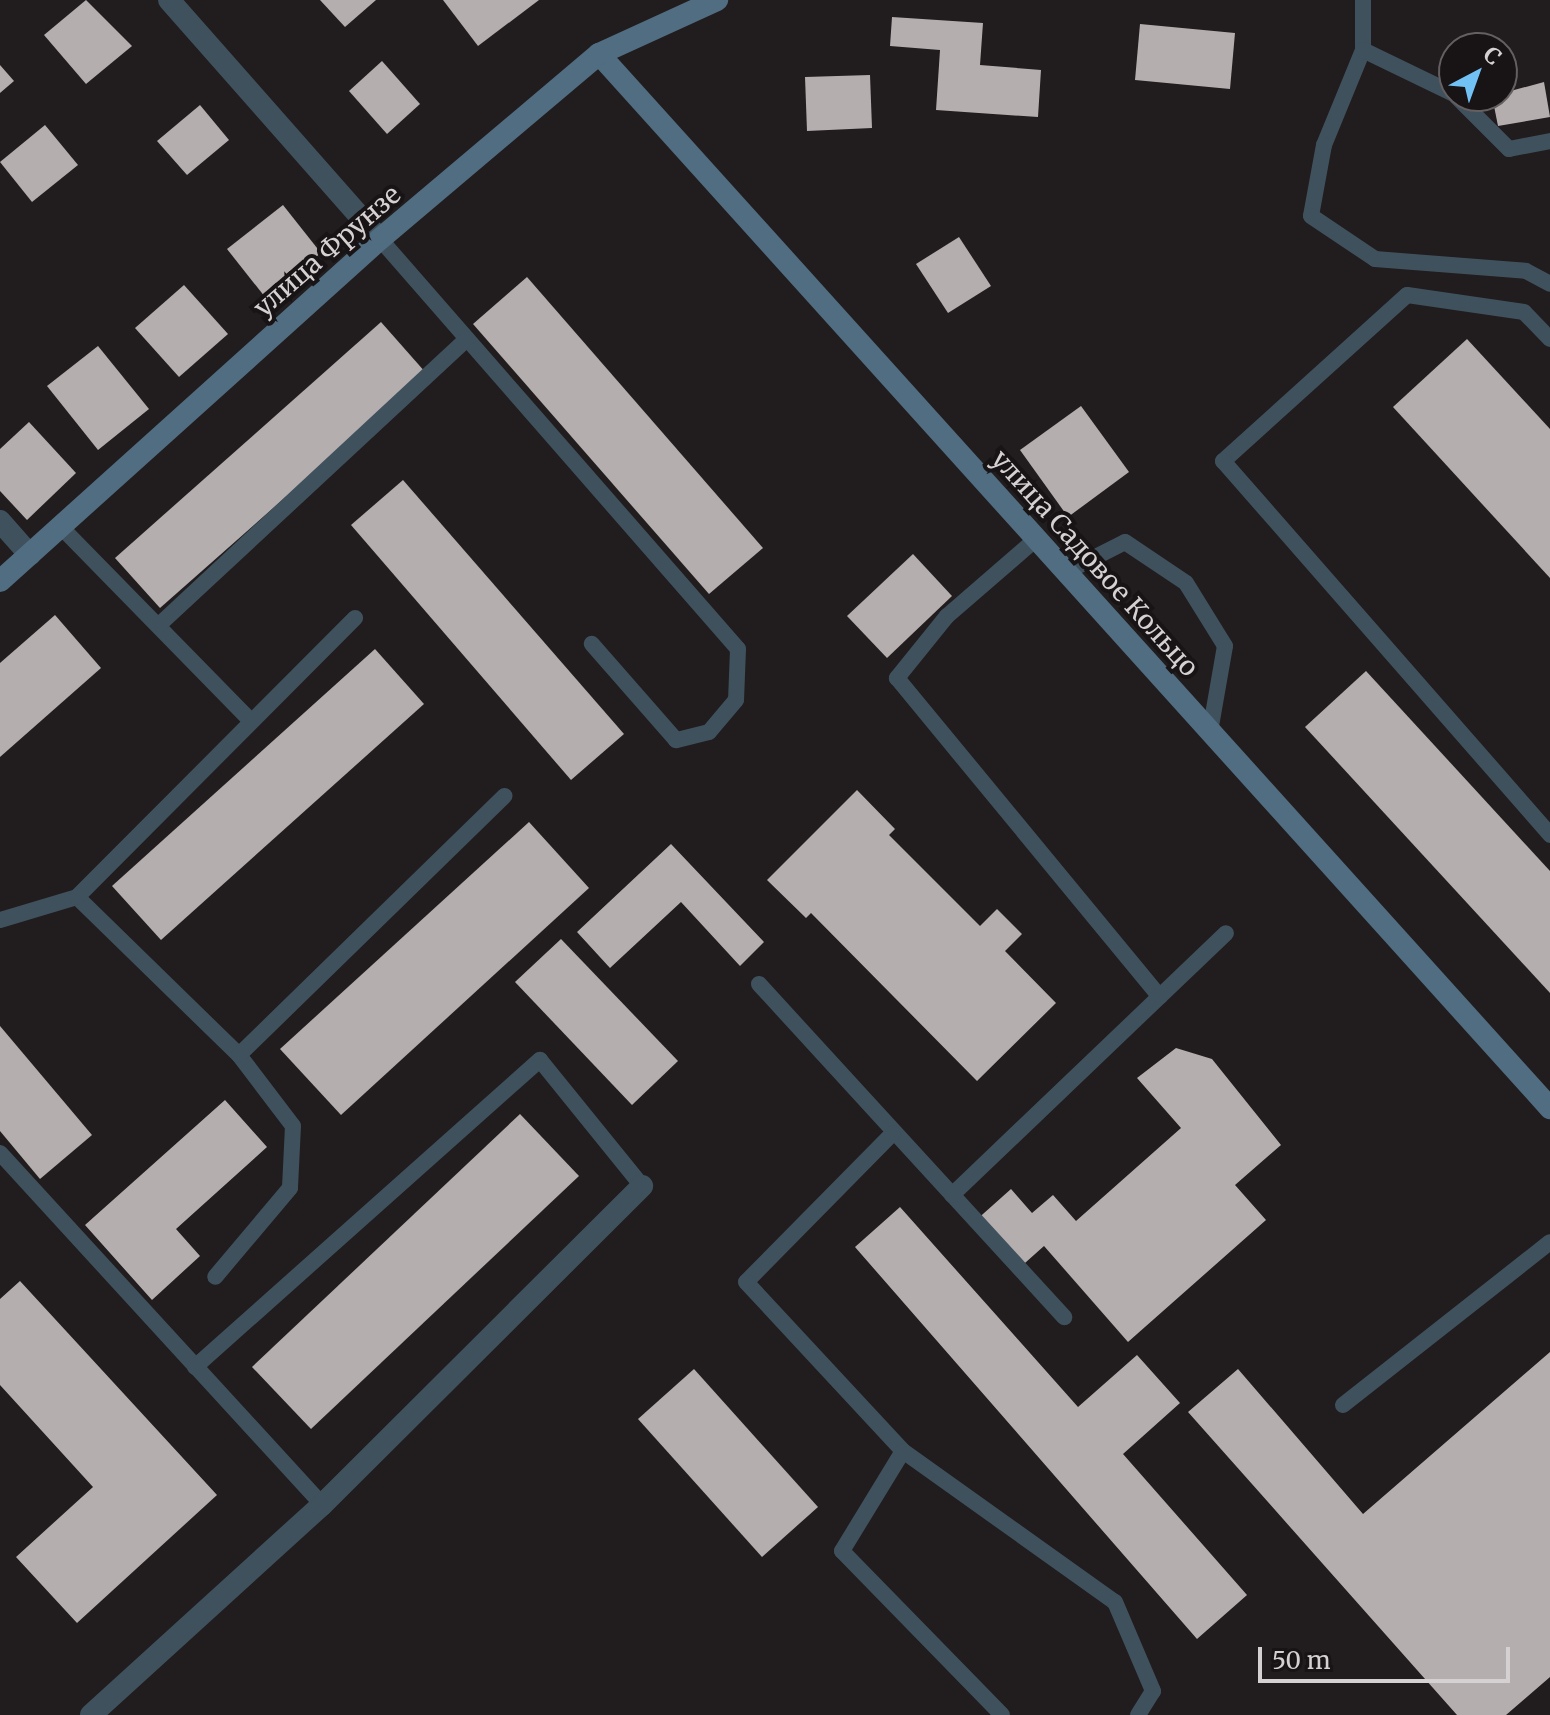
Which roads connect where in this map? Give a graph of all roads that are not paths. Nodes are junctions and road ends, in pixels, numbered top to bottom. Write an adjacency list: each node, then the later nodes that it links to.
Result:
1 (169, 0): 9 (street)
2 (1363, 0): 4 (lane)
3 (708, 1): 5 (main road, улица Фрунзе)
4 (1363, 50): 6 (lane); 10 (lane)
5 (599, 54): 9 (main road, улица Фрунзе); 15 (main road, улица Садовое Кольцо)
6 (1438, 87)
7 (1472, 112): 8 (lane)
8 (1550, 141)
9 (380, 239): 11 (lane); 14 (main road, улица Фрунзе)
10 (1550, 284)
11 (467, 339): 20 (lane); 21 (lane)
12 (1550, 339): 25 (lane)
13 (0, 521): 16 (street)
14 (61, 527): 16 (main road, улица Фрунзе); 20 (lane)
15 (1036, 539): 17 (main road, улица Садовое Кольцо); 30 (lane)
16 (30, 555): 18 (main road, улица Фрунзе)
17 (1066, 572): 23 (main road, улица Садовое Кольцо); 23 (lane)
18 (0, 581)
19 (355, 618): 22 (lane)
20 (160, 624): 22 (lane)
21 (592, 644)
22 (251, 721): 26 (lane)
23 (1210, 732): 32 (main road, улица Садовое Кольцо)
24 (504, 796): 31 (lane)
25 (1550, 835)
26 (77, 897): 27 (lane); 31 (lane)
27 (0, 920)
28 (1226, 933): 30 (lane)
29 (759, 984): 33 (lane)
30 (1160, 997): 36 (lane)
31 (239, 1055): 38 (lane)
32 (1550, 1108)
33 (893, 1133): 36 (lane); 42 (lane)
34 (0, 1153): 40 (lane)
35 (642, 1186): 40 (lane); 43 (street)
36 (952, 1195): 39 (lane)
37 (1550, 1242): 41 (lane)
38 (215, 1277)
39 (1064, 1317)
40 (195, 1367): 43 (lane)
41 (1343, 1405)
42 (903, 1451): 45 (lane); 46 (lane)
43 (322, 1505): 44 (street)
44 (91, 1715)
45 (1002, 1715)
46 (1138, 1715)

